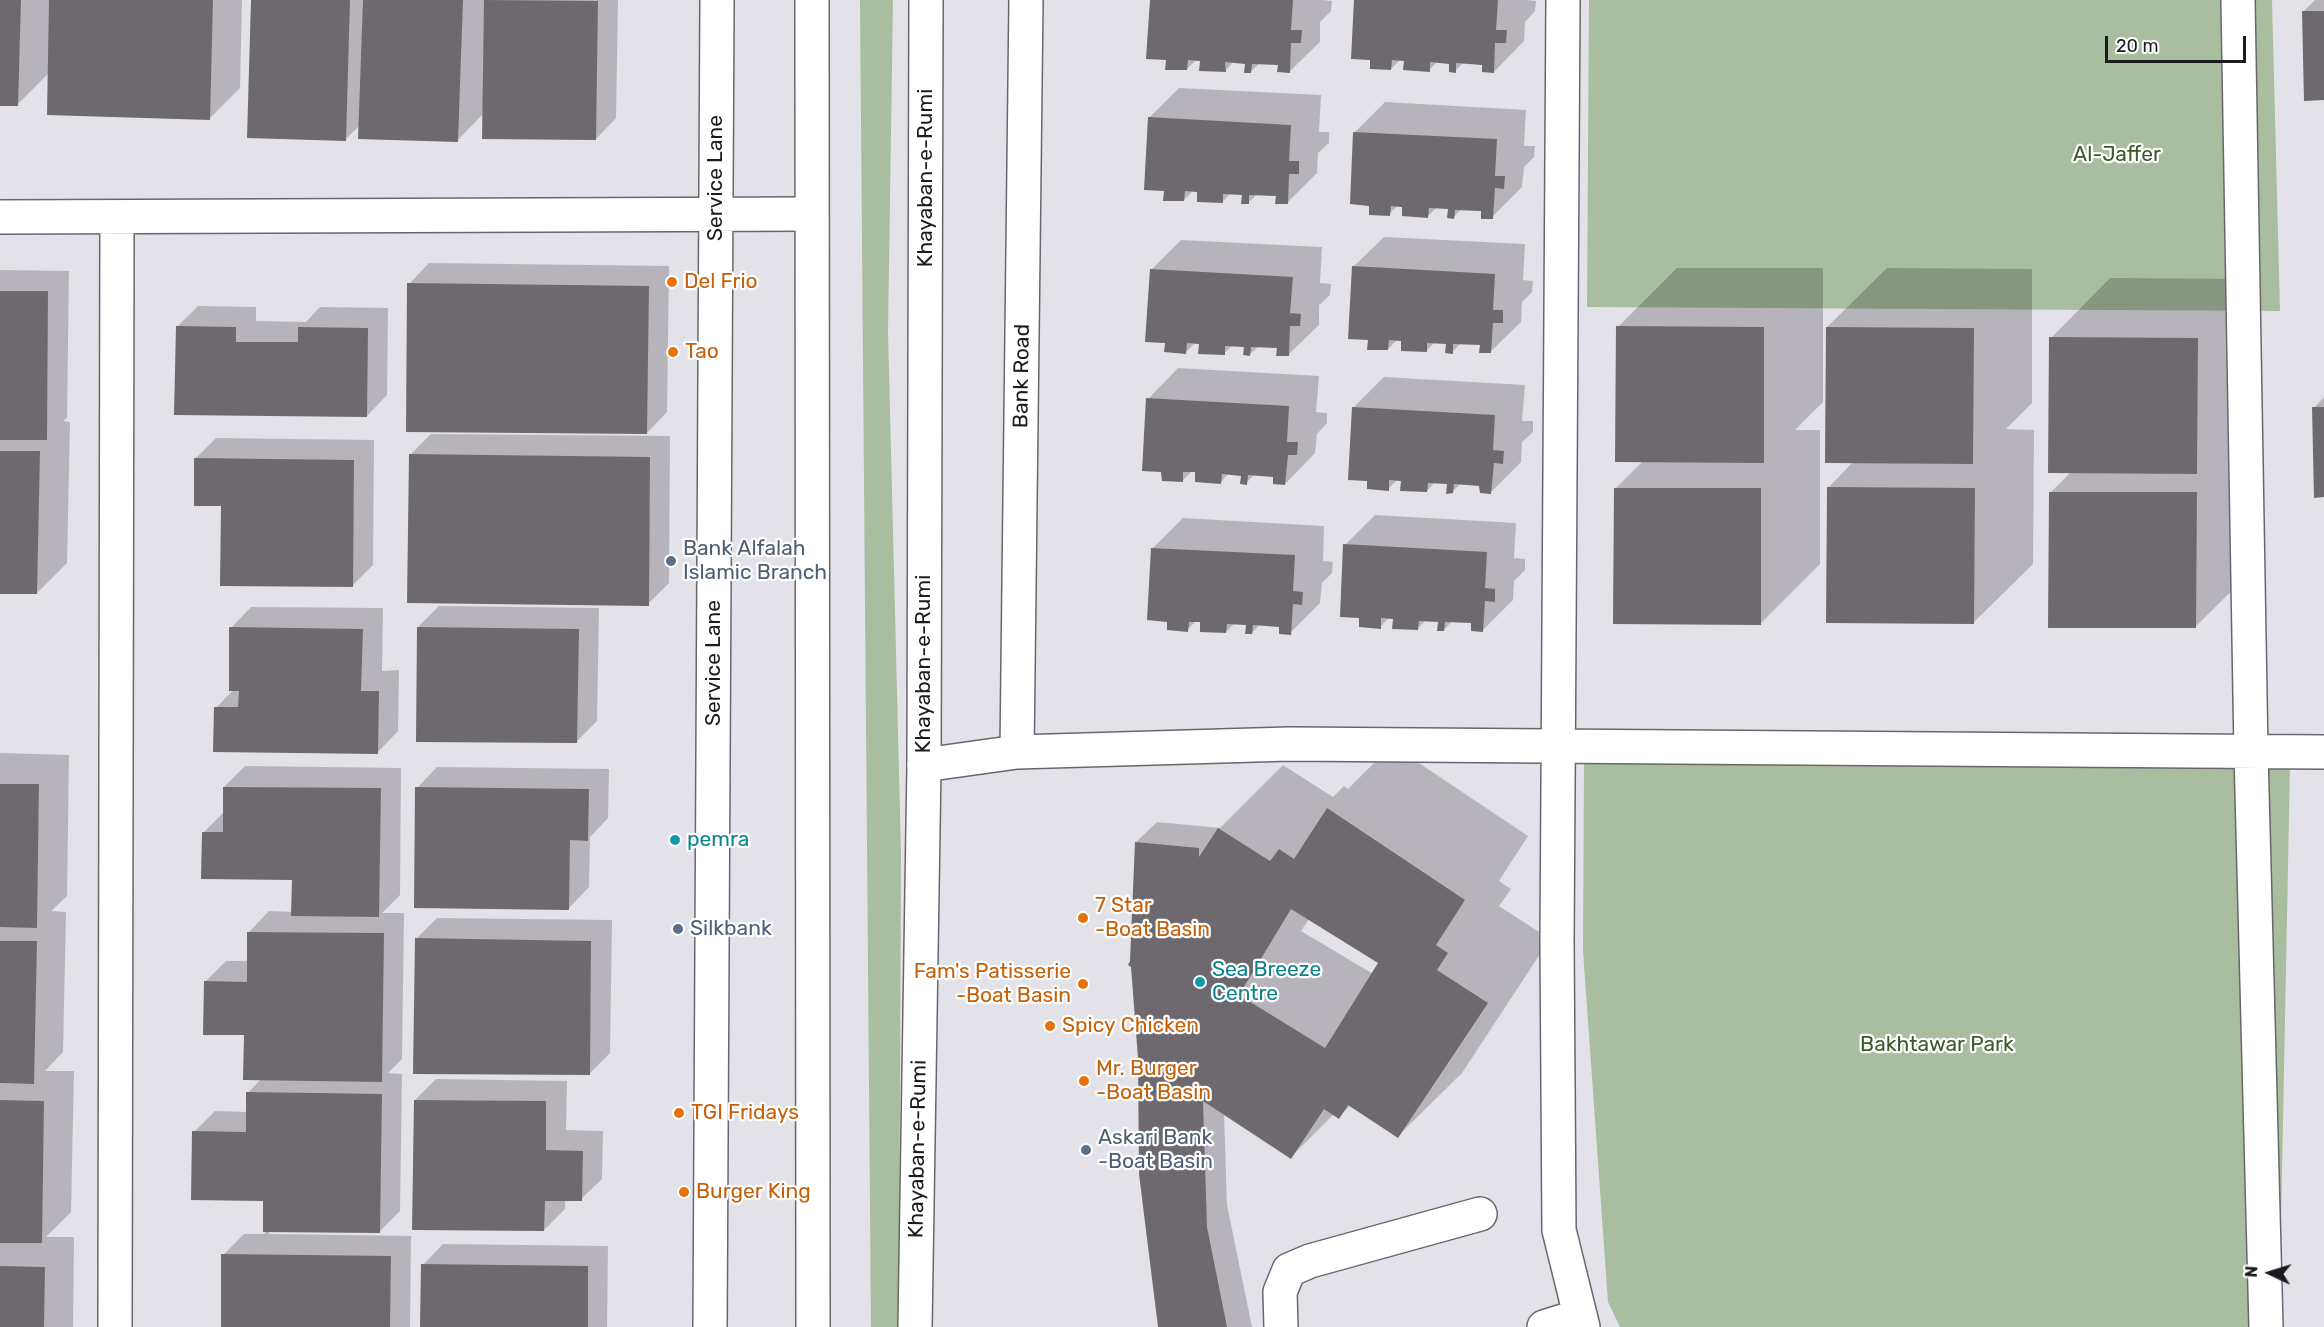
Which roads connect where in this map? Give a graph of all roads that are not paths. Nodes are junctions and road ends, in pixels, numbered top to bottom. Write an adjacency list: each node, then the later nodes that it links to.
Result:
1 (717, 0): 7 (street, Service Lane)
2 (812, 0): 8 (street)
3 (926, 0): 15 (street, Khayaban-e-Rumi)
4 (1026, 0): 13 (street, Bank Road)
5 (1563, 0): 11 (street)
6 (2238, 0): 14 (street)
7 (716, 213): 8 (street); 10 (street); 19 (street, Service Lane)
8 (811, 214): 20 (street)
9 (0, 217): 10 (street)
10 (117, 217): 18 (street)
11 (1559, 746): 13 (street); 14 (street); 17 (street)
12 (2324, 752): 14 (street)
13 (1017, 753): 15 (street)
14 (2251, 753): 24 (street)
15 (924, 765): 21 (street, Khayaban-e-Rumi)
16 (1480, 1214): 22 (street)
17 (1581, 1322): 23 (street)
18 (115, 1327)
19 (710, 1327)
20 (813, 1327)
21 (915, 1327)
22 (1281, 1327)
23 (1544, 1327)
24 (2266, 1327)

